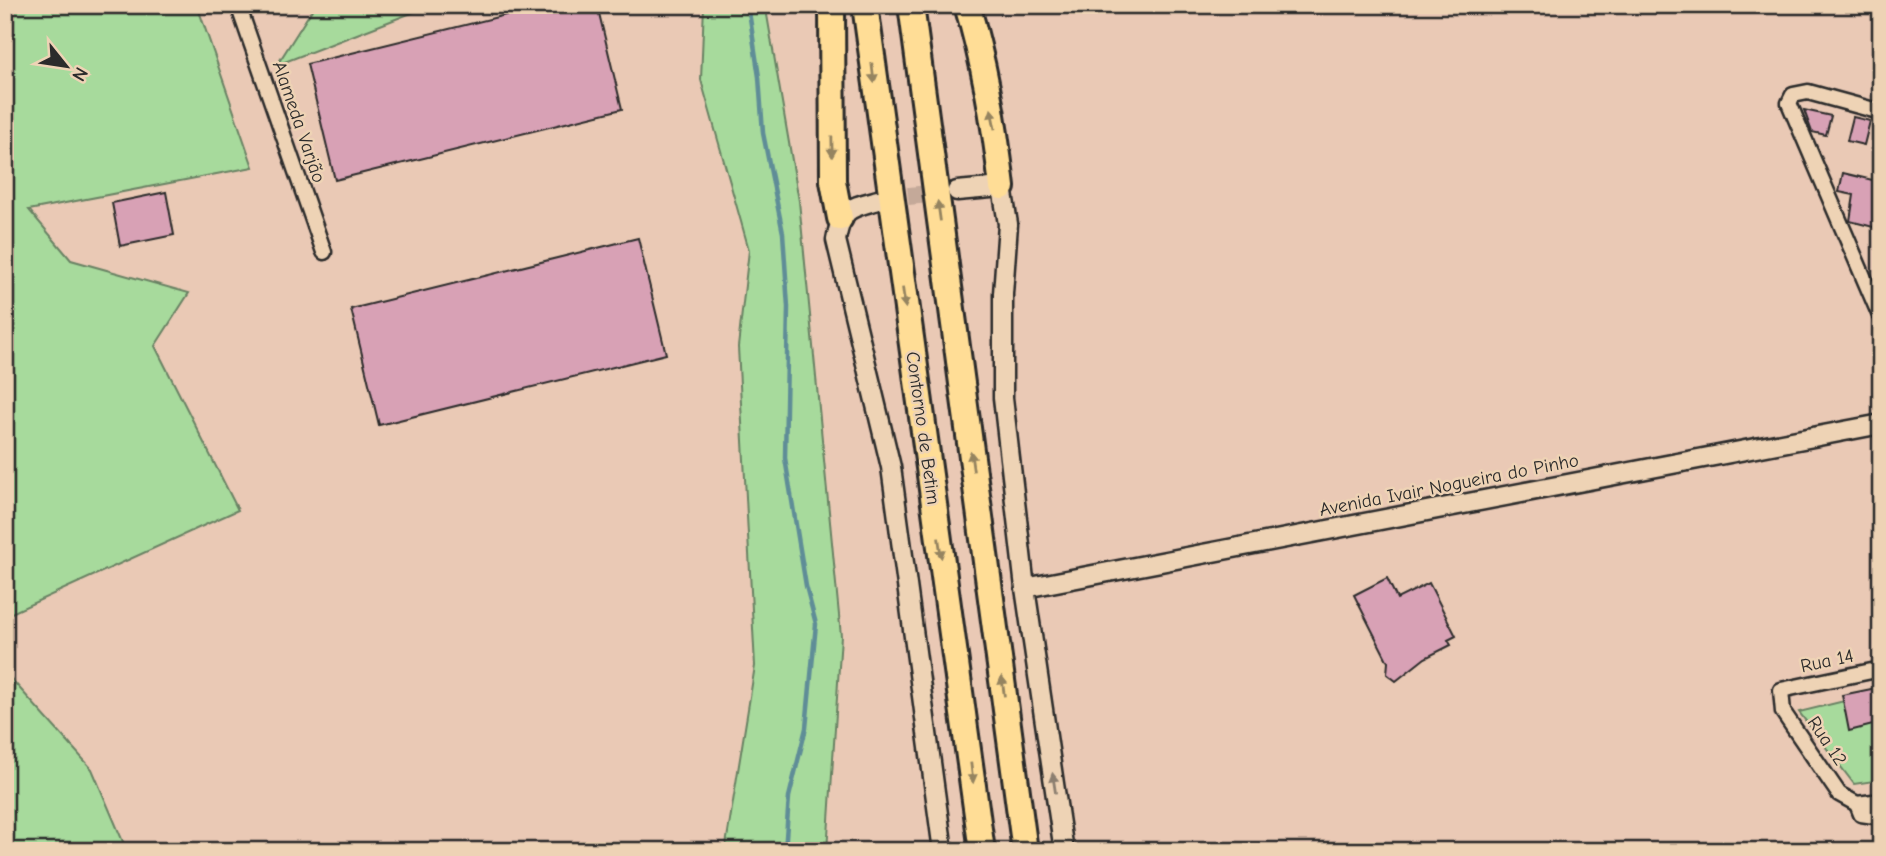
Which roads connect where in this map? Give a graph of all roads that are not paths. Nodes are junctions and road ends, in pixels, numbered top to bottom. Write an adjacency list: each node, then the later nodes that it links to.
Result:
1 (238, 5): 11 (street, Alameda Varjão)
2 (832, 5): 10 (highway, one-way to 10)
3 (865, 5): 21 (highway, Contorno de Betim, one-way to 21)
4 (911, 5): 22 (highway, one-way to 4)
5 (967, 5): 7 (highway, one-way to 5)
6 (1881, 112): 12 (street)
7 (1002, 187): 8 (street); 14 (street)
8 (957, 191)
9 (878, 200): 10 (street)
10 (840, 218): 20 (street, Contorno de Betim)
11 (324, 252)
12 (1881, 318)
13 (1881, 424): 14 (street, Avenida Ivair Nogueira do Pinho)
14 (1025, 588): 23 (street, one-way to 14)
15 (1881, 669): 16 (street, Rua 14)
16 (1782, 690): 18 (street, Rua 12)
17 (1881, 801): 18 (street)
18 (1857, 804): 19 (street, Rua 12)
19 (1881, 817)
20 (943, 851)
21 (982, 851)
22 (1025, 851)
23 (1064, 851)

